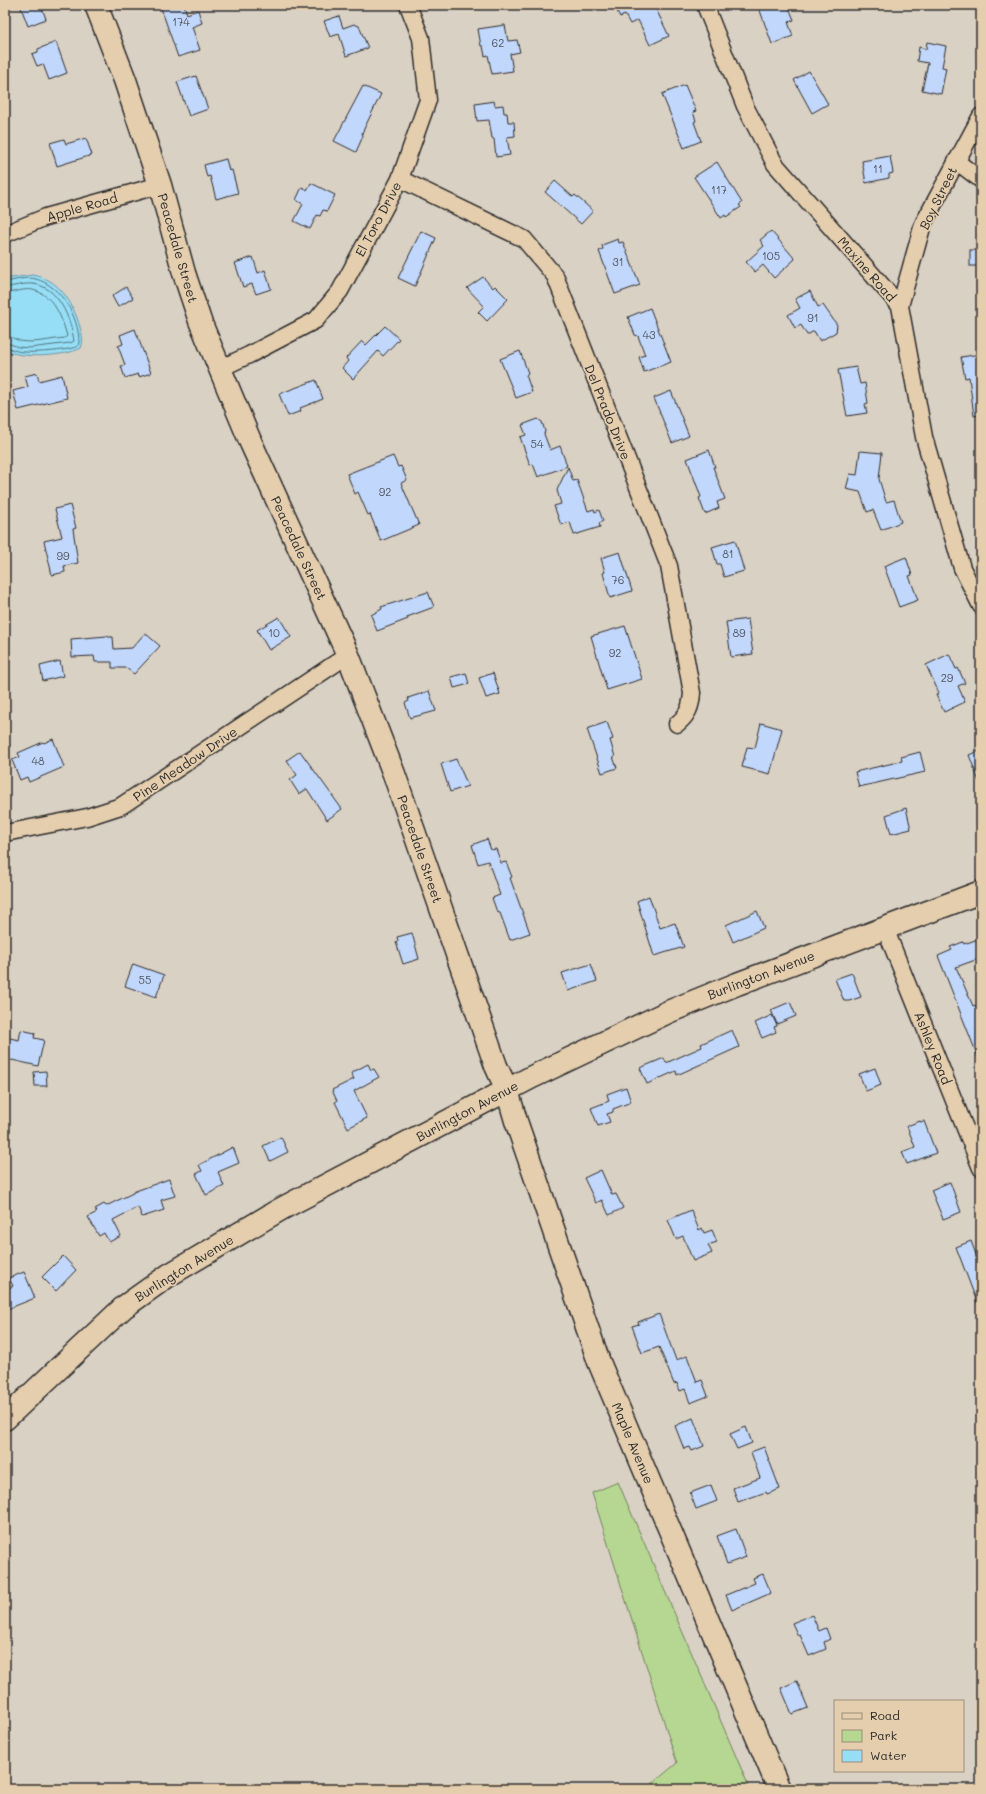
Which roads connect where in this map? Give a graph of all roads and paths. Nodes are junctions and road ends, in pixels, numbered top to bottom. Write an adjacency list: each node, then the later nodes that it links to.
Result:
1 (96, 5): 8 (main road, Peacedale Street)
2 (408, 5): 6 (street, El Toro Drive)
3 (705, 5): 10 (street, Maxine Road)
4 (981, 116): 5 (street, Boy Street)
5 (956, 161): 7 (street); 10 (street, Boy Street)
6 (400, 178): 11 (street, El Toro Drive); 14 (street, Del Prado Drive)
7 (981, 180)
8 (160, 185): 9 (street, Apple Road); 11 (main road, Peacedale Street)
9 (5, 234)
10 (900, 306): 12 (street, Maxine Road)
11 (219, 369): 13 (main road, Peacedale Street)
12 (981, 606)
13 (348, 655): 15 (street, Pine Meadow Drive); 18 (main road, Peacedale Street)
14 (677, 724)
15 (5, 833)
16 (981, 892): 17 (main road, Burlington Avenue)
17 (885, 928): 18 (main road, Burlington Avenue); 19 (street, Ashley Road)
18 (508, 1090): 20 (main road, Burlington Avenue); 21 (main road, Maple Avenue)
19 (981, 1168)
20 (5, 1419)
21 (779, 1789)

